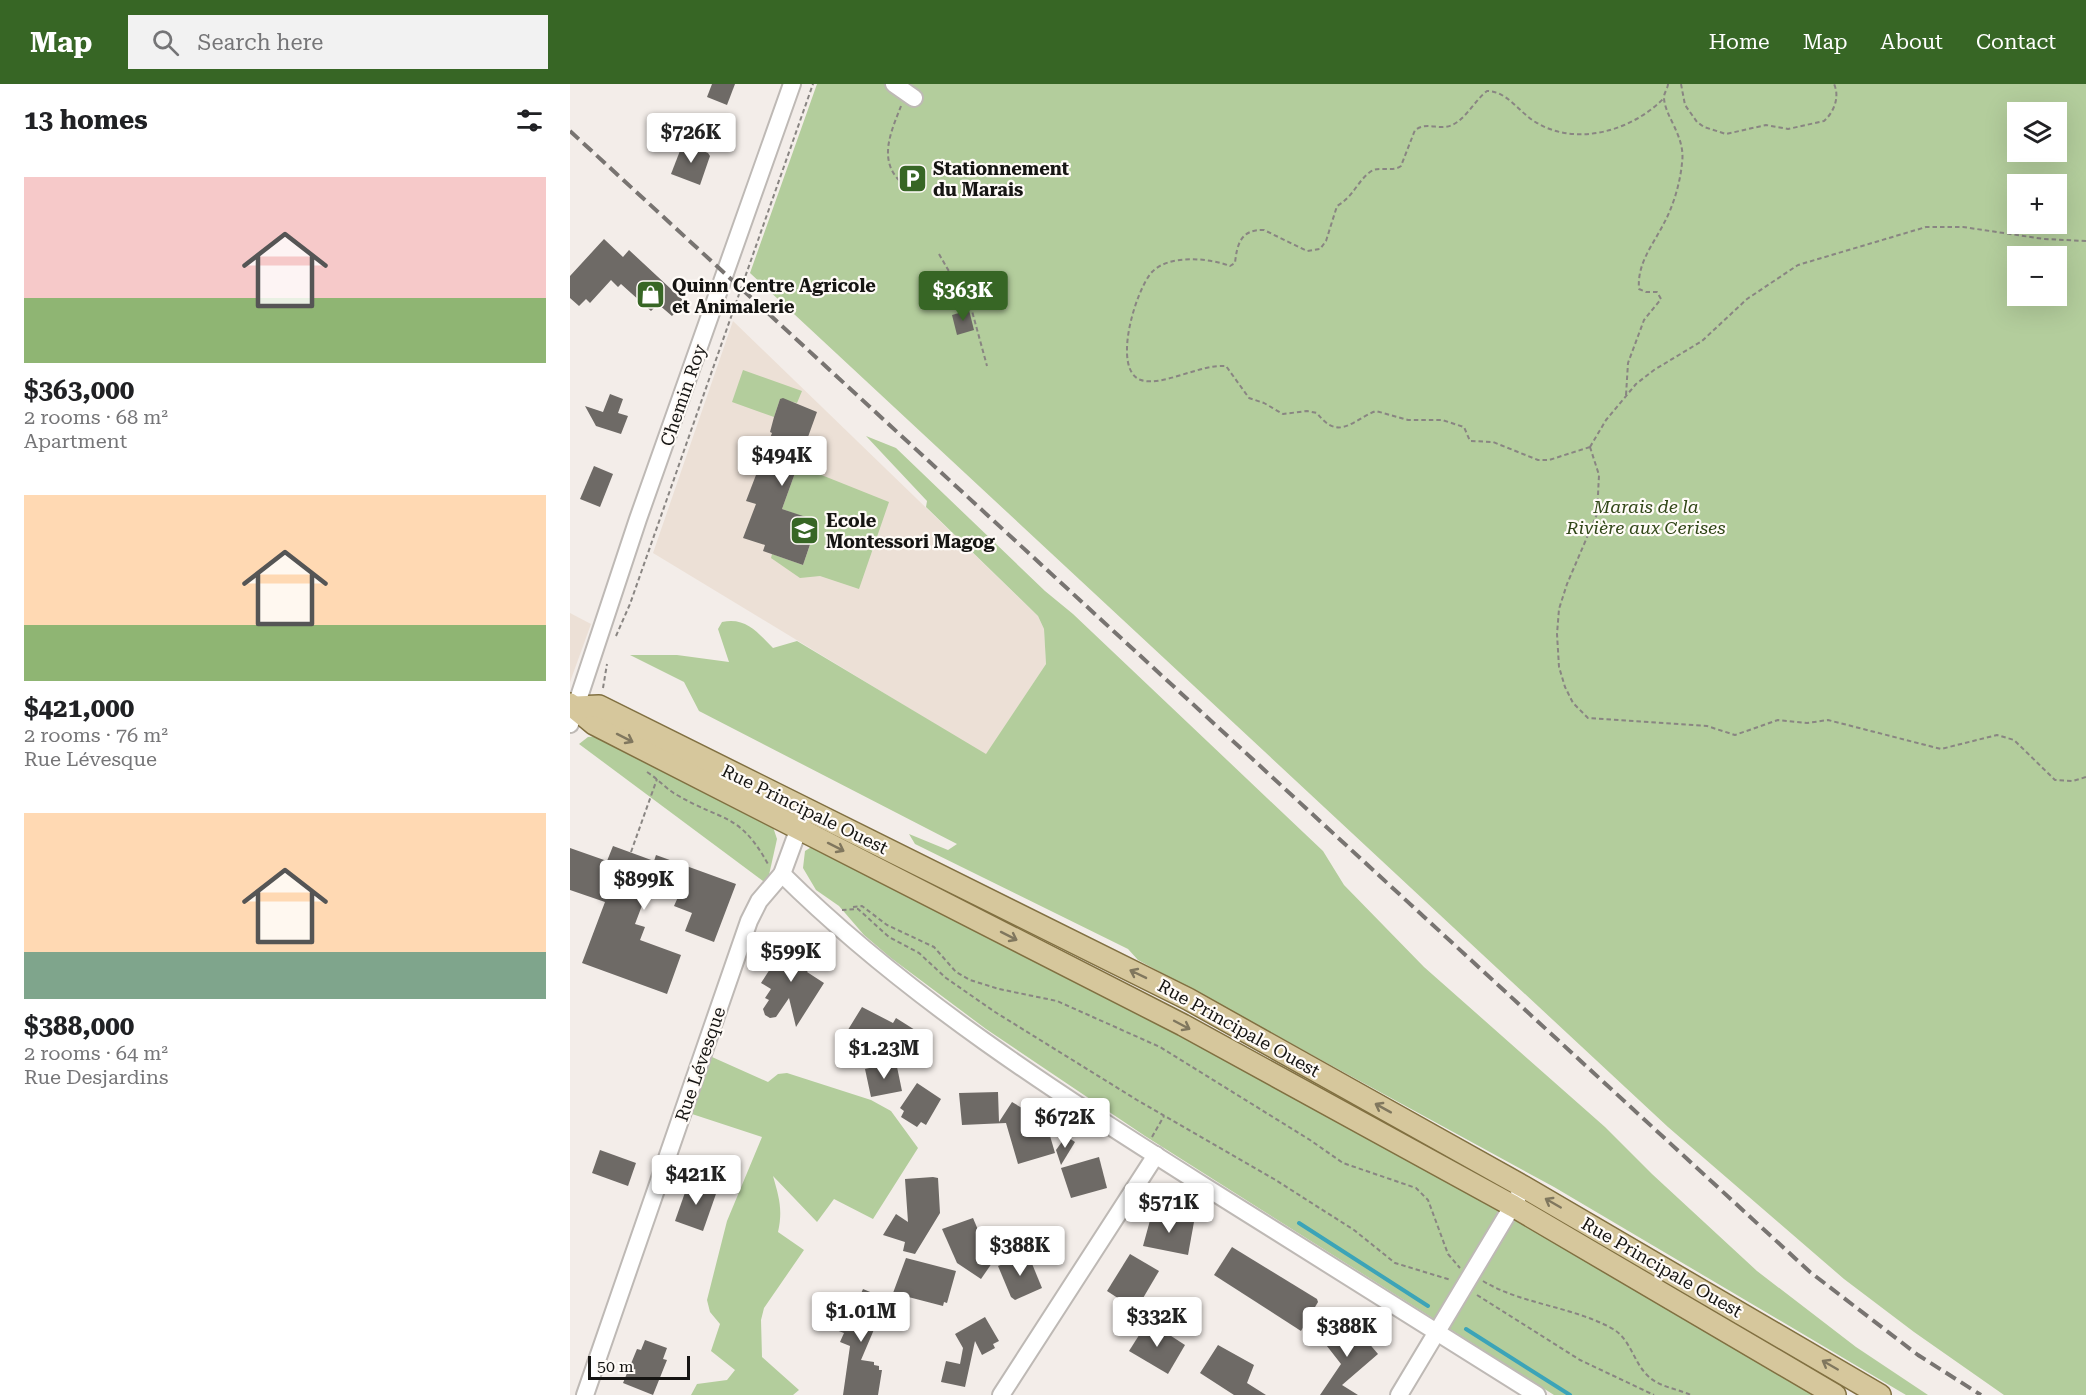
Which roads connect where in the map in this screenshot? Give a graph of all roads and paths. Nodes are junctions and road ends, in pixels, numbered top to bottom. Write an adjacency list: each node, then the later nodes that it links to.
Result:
1 (792, 84): 17 (street, Chemin Roy)
2 (813, 84): 14 (path)
3 (1668, 84): 7 (path)
4 (1681, 84): 5 (path)
5 (1834, 84)
6 (904, 91): 8 (path)
7 (1664, 98): 12 (path); 13 (path)
8 (902, 183)
9 (2086, 241): 12 (path)
10 (939, 254): 11 (path)
11 (987, 366)
12 (1626, 395): 13 (path)
13 (1590, 447): 19 (path)
14 (613, 644)
15 (609, 658): 16 (path)
16 (599, 706): 17 (main road, Rue Principale Ouest); 21 (main road, Rue Principale Ouest)
17 (572, 712): 21 (main road, Rue Principale Ouest, one-way to 21)
18 (641, 768): 20 (path)
19 (2086, 777)
20 (657, 779): 22 (path); 23 (path)
21 (802, 818): 23 (street, Rue Lévesque); 28 (main road, Rue Principale Ouest, one-way to 21); 29 (main road, Rue Principale Ouest, one-way to 29)
22 (631, 852)
23 (782, 874): 27 (street); 32 (street, Rue Lévesque)
24 (854, 907): 25 (path); 26 (path); 30 (path)
25 (839, 910)
26 (1164, 1116): 27 (path); 30 (path)
27 (1156, 1155): 31 (street); 33 (street)
28 (1524, 1186): 29 (street); 39 (main road, Rue Principale Ouest, one-way to 28)
29 (1512, 1206): 30 (street); 38 (main road, Rue Principale Ouest)
30 (1468, 1281): 31 (street); 36 (path); 37 (path)
31 (1438, 1333): 34 (street); 35 (street)
32 (585, 1395)
33 (1001, 1395)
34 (1398, 1395)
35 (1537, 1395)
36 (1654, 1395)
37 (1691, 1395)
38 (1834, 1395)
39 (1880, 1395)

